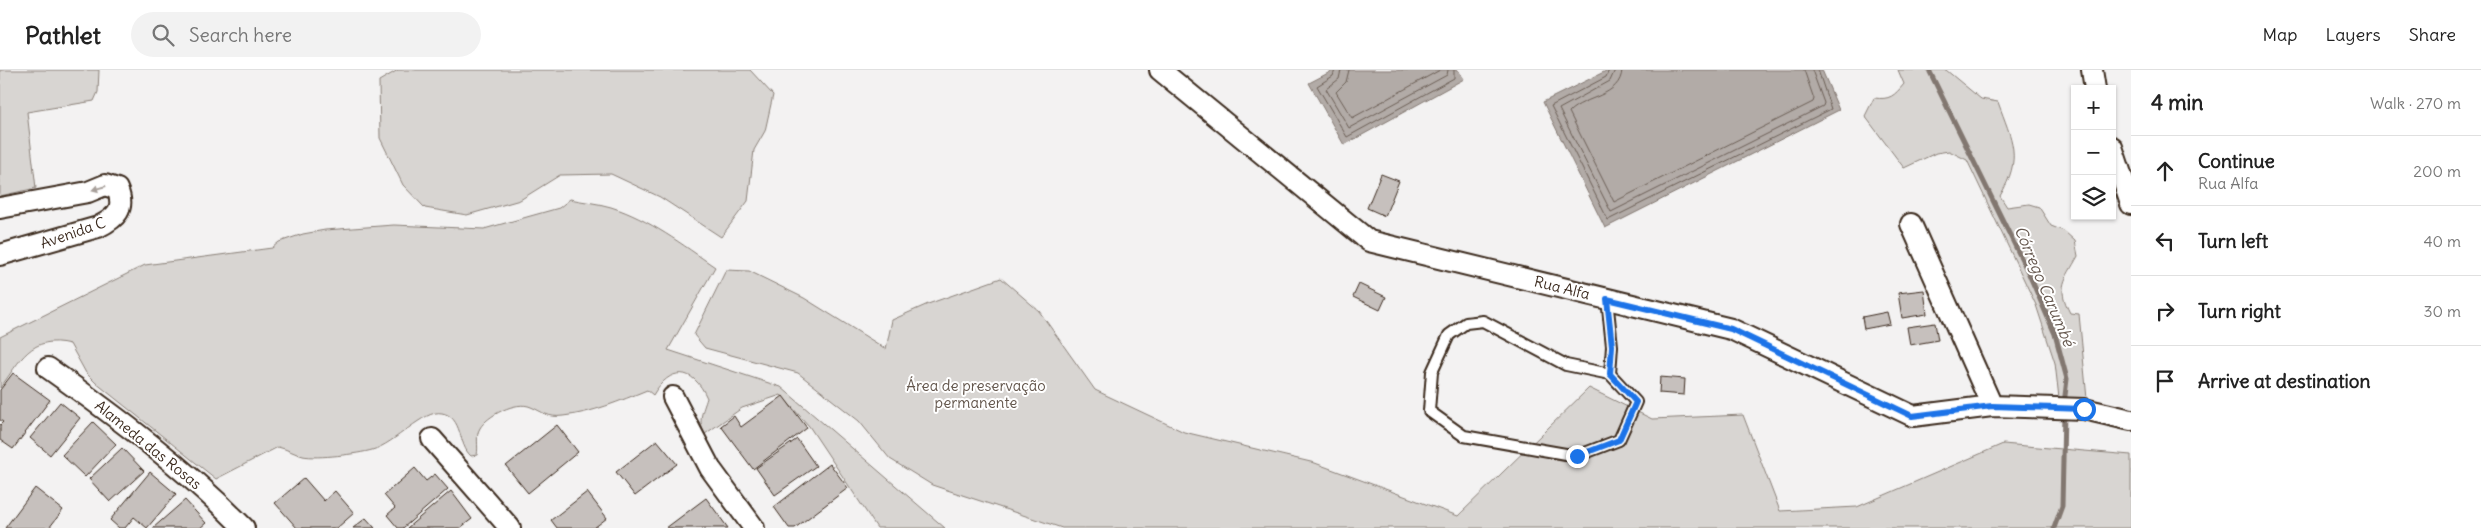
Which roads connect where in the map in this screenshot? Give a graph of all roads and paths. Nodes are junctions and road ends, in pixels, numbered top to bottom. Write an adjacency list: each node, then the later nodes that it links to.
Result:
1 (1160, 70): 9 (street, Rua Alfa)
2 (2092, 70): 3 (street)
3 (2094, 85)
4 (2116, 159): 5 (street)
5 (2131, 204)
6 (0, 208): 8 (street, Avenida C, one-way to 6)
7 (1911, 224): 13 (street)
8 (0, 255)
9 (1607, 299): 11 (lane); 13 (street, Rua Alfa)
10 (48, 368): 16 (street, Alameda das Rosas)
11 (1610, 374): 11 (lane)
12 (673, 397): 18 (street)
13 (1992, 406): 14 (street, Rua Alfa)
14 (2129, 414)
15 (432, 439): 17 (street)
16 (244, 528)
17 (510, 528)
18 (754, 528)

